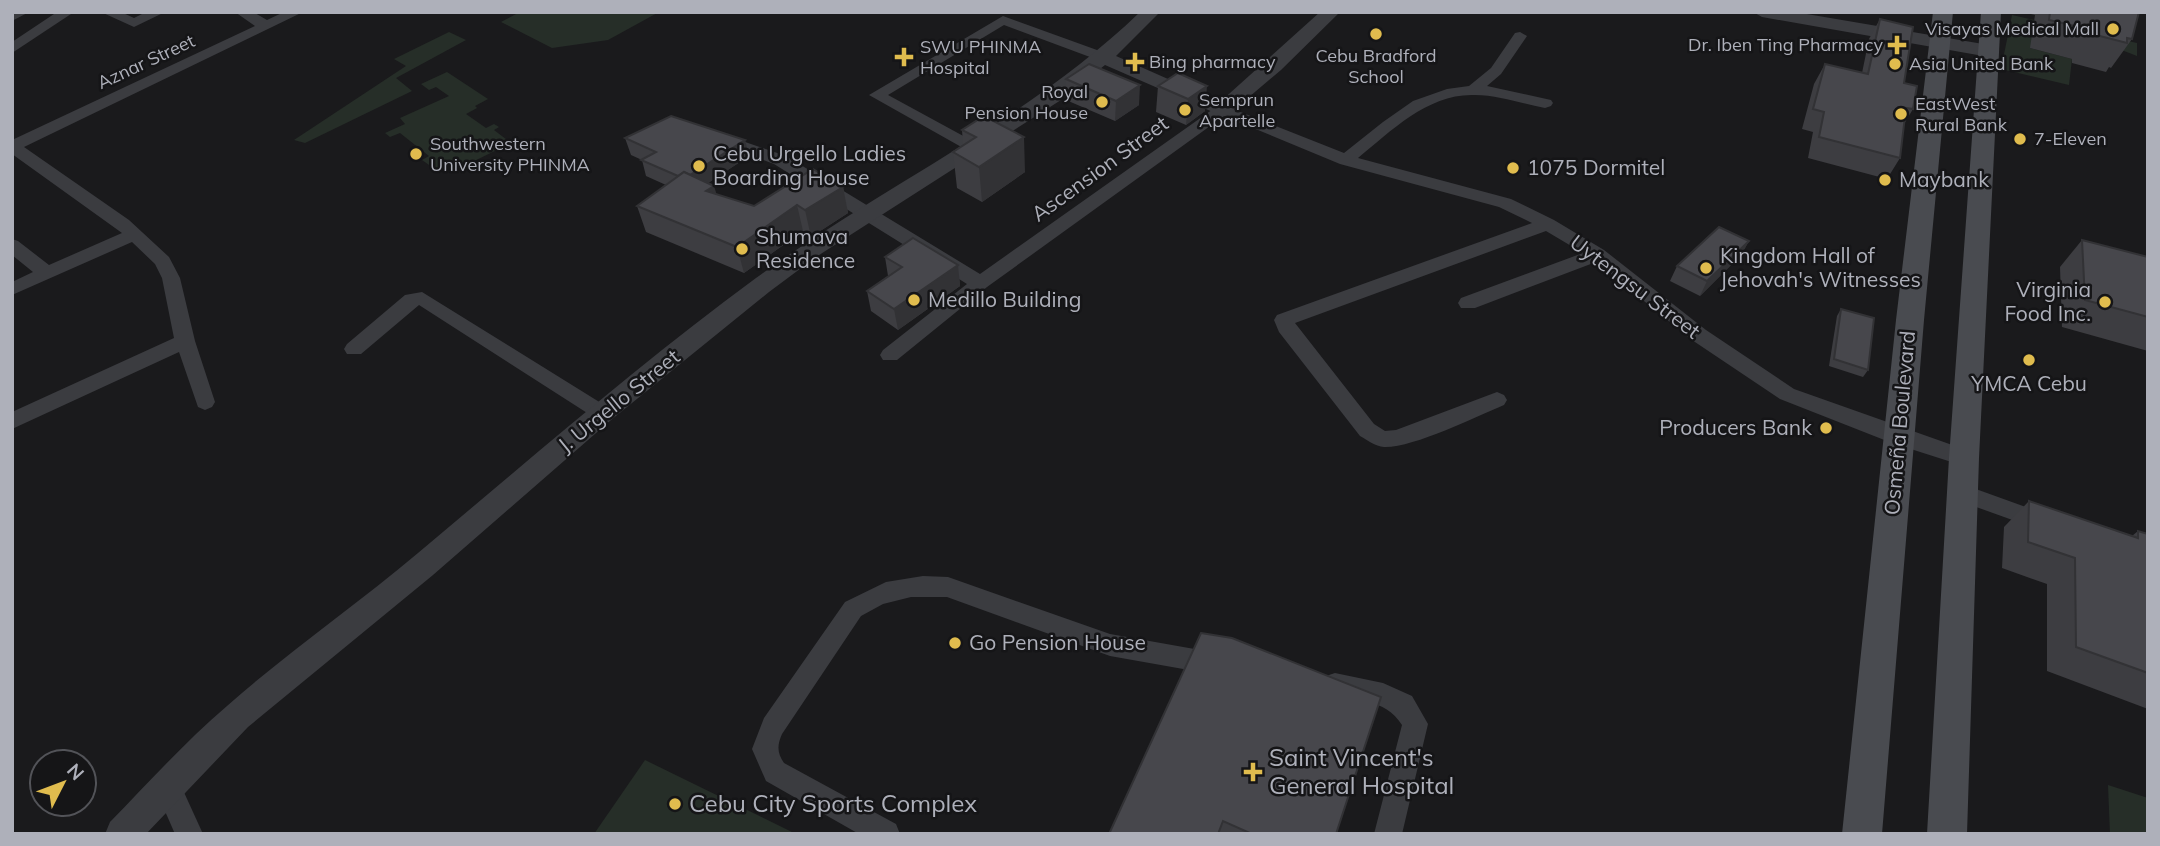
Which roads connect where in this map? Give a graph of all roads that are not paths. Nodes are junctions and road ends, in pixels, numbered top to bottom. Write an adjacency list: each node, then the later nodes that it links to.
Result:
1 (22, 12): 12 (street)
2 (67, 12): 16 (street)
3 (108, 12): 4 (street)
4 (158, 12)
5 (242, 12): 13 (street)
6 (296, 12): 13 (street, Aznar Street)
7 (1151, 12): 18 (street, J. Urgello Street)
8 (1331, 12): 21 (street, Ascension Street)
9 (1762, 12): 15 (street)
10 (1943, 12): 15 (main road, Osmeña Boulevard)
11 (1991, 12): 17 (main road)
12 (12, 17)
13 (266, 26): 23 (street, Aznar Street)
14 (1520, 36): 19 (street)
15 (1939, 41): 17 (street); 42 (main road, Osmeña Boulevard)
16 (12, 49)
17 (1989, 51): 43 (main road)
18 (1104, 57): 21 (street, Uytengsu Street); 24 (street, J. Urgello Street); 24 (street)
19 (1472, 90): 20 (street); 25 (street)
20 (1545, 103)
21 (1222, 110): 25 (street, Uytengsu Street); 32 (street, Ascension Street)
22 (706, 134): 26 (street)
23 (13, 146): 28 (street)
24 (972, 148): 26 (street, J. Urgello Street)
25 (1346, 160): 27 (street, Uytengsu Street)
26 (866, 214): 32 (street); 40 (street, J. Urgello Street)
27 (1548, 224): 30 (street, Uytengsu Street); 38 (street)
28 (135, 234): 31 (street); 35 (street)
29 (12, 245): 31 (street)
30 (1598, 254): 34 (street); 42 (street, Uytengsu Street)
31 (46, 274): 33 (street)
32 (980, 284): 37 (street, Ascension Street)
33 (12, 289)
34 (1468, 303)
35 (185, 341): 39 (street); 41 (street)
36 (354, 349): 40 (street)
37 (890, 355)
38 (1497, 400)
39 (205, 402)
40 (602, 414): 48 (street, J. Urgello Street)
41 (12, 421)
42 (1900, 437): 43 (street, Uytengsu Street); 53 (main road, Osmeña Boulevard)
43 (1964, 458): 44 (main road)
44 (1962, 493): 45 (street); 54 (main road)
45 (2069, 531)
46 (1247, 669): 51 (street)
47 (1313, 681): 52 (street)
48 (167, 786): 49 (street, J. Urgello Street); 50 (street)
49 (122, 834)
50 (189, 834)
51 (886, 834)
52 (1388, 834)
53 (1862, 834)
54 (1947, 834)

